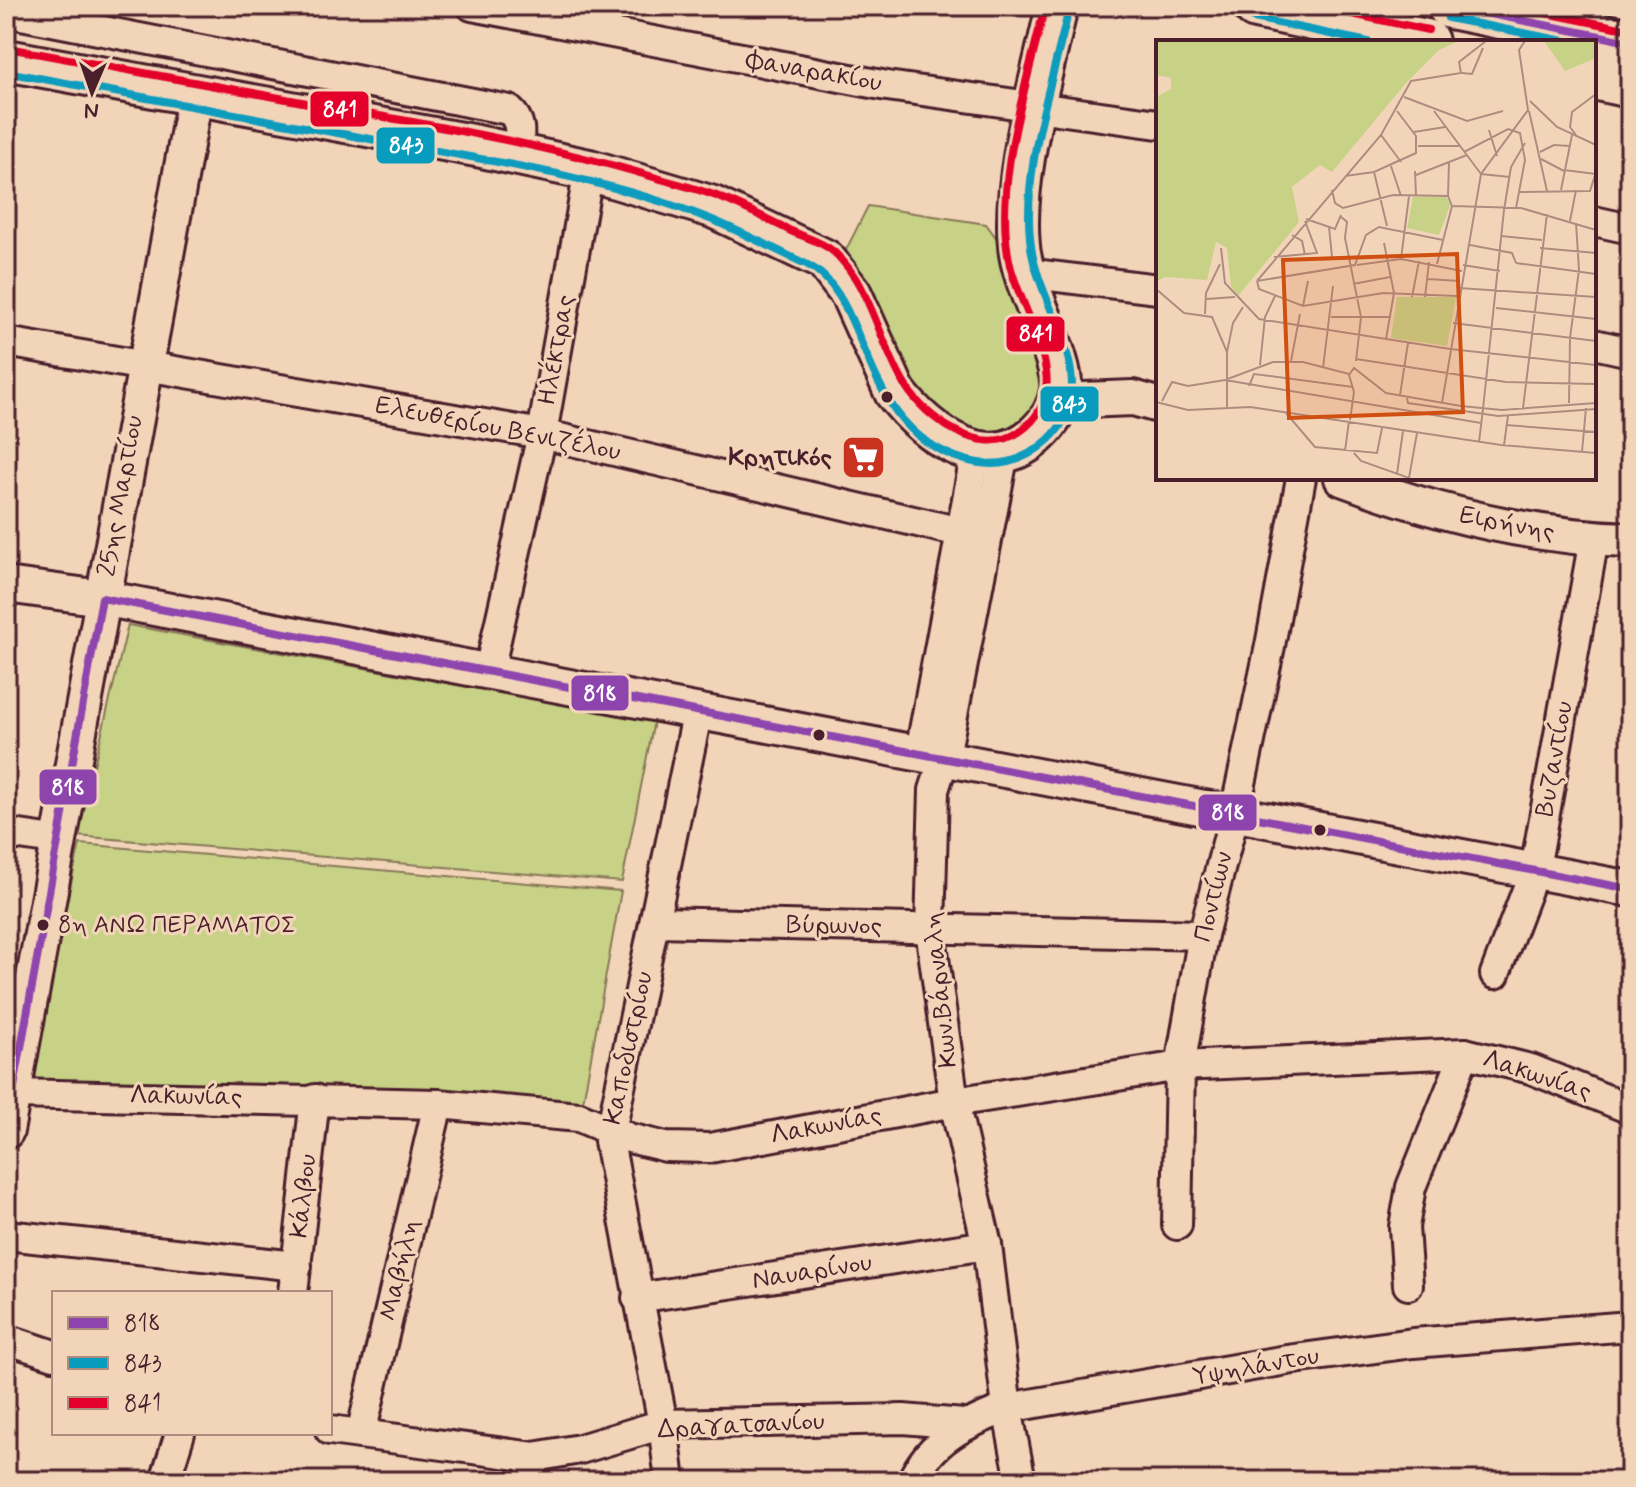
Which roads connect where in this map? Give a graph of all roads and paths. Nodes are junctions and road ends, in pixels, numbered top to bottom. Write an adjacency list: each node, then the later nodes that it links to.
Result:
1 (472, 6): 12 (street, Φαναρακίου)
2 (1057, 6): 12 (main road)
3 (1256, 6): 6 (main road)
4 (1450, 6): 7 (main road)
5 (6, 12): 14 (street)
6 (1417, 40)
7 (1630, 42)
8 (6, 60): 11 (main road)
9 (1596, 77): 10 (main road)
10 (1630, 85)
11 (195, 96): 14 (main road); 23 (street, 25ης Μαρτίου)
12 (1035, 107): 13 (street, Φαναρακίου); 18 (main road)
13 (1156, 124)
14 (517, 155): 15 (main road)
15 (589, 170): 26 (street, Ηλέκτρας); 27 (main road)
16 (1596, 221): 17 (street)
17 (1630, 229)
18 (1025, 273): 19 (street); 24 (main road)
19 (1156, 289)
20 (6, 342): 23 (street, Ελευθερίου Βενιζέλου)
21 (1596, 344): 22 (street)
22 (1630, 352)
23 (146, 365): 26 (street, Ελευθερίου Βενιζέλου); 34 (street, 25ης Μαρτίου)
24 (1058, 401): 25 (street); 27 (main road)
25 (1156, 404)
26 (542, 434): 30 (street, Ελευθερίου Βενιζέλου); 35 (street, Ηλέκτρας)
27 (990, 452): 30 (street, Κων.Βάρναλη)
28 (1301, 480): 38 (street, Ποντίων)
29 (1347, 480): 31 (street, Ειρήνης)
30 (973, 536): 37 (street, Κων.Βάρναλη)
31 (1594, 539): 32 (street, Ειρήνης); 41 (street, Βυζαντίου)
32 (1630, 540)
33 (6, 585): 34 (street)
34 (102, 598): 35 (street); 40 (street, 25ης Μαρτίου)
35 (489, 671): 36 (street)
36 (698, 710): 37 (street); 43 (street, Καποδιστρίου)
37 (933, 754): 38 (street); 44 (street, Κων.Βάρναλη)
38 (1235, 812): 41 (street); 45 (street, Ποντίων)
39 (6, 833): 40 (street)
40 (61, 841): 49 (street, 25ης Μαρτίου)
41 (1535, 869): 42 (street); 46 (street, Βυζαντίου)
42 (1630, 889)
43 (657, 922): 44 (street, Βύρωνος); 54 (street, Καποδιστρίου)
44 (930, 929): 45 (street, Βύρωνος); 51 (street, Κων.Βάρναλη)
45 (1203, 935): 48 (street, Ποντίων)
46 (1495, 974)
47 (1465, 1053): 48 (street, Λακωνίας); 53 (street, Λακωνίας); 60 (street)
48 (1180, 1066): 51 (street, Λακωνίας); 56 (street, Ποντίων)
49 (15, 1094): 50 (street, Λακωνίας); 55 (street, 25ης Μαρτίου)
50 (315, 1099): 52 (street, Λακωνίας); 59 (street, Κάλβου)
51 (954, 1102): 54 (street, Λακωνίας); 58 (street, Κων.Βάρναλη)
52 (438, 1104): 54 (street, Λακωνίας); 69 (street, Μαβήλη)
53 (1630, 1109)
54 (611, 1129): 61 (street, Καποδιστρίου)
55 (6, 1131)
56 (1177, 1225)
57 (6, 1235): 59 (street)
58 (987, 1245): 61 (street, Ναυαρίνου); 65 (street, Κων.Βάρναλη)
59 (295, 1279)
60 (1408, 1285)
61 (637, 1298): 66 (street, Καποδιστρίου)
62 (1630, 1326): 65 (street, Υψηλάντου)
63 (6, 1339): 64 (street)
64 (52, 1354)
65 (1007, 1408): 67 (street, Υψηλάντου); 75 (street, Κων.Βάρναλη)
66 (663, 1424): 67 (street, Δραγατσανίου); 71 (street, Δραγατσανίου); 73 (street, Καποδιστρίου)
67 (964, 1424): 74 (street, Υψηλάντου)
68 (332, 1430): 69 (street, Δραγατσανίου)
69 (361, 1434): 71 (street, Δραγατσανίου)
70 (179, 1435): 72 (street)
71 (532, 1469)
72 (165, 1481)
73 (670, 1481)
74 (912, 1481)
75 (1021, 1481)

